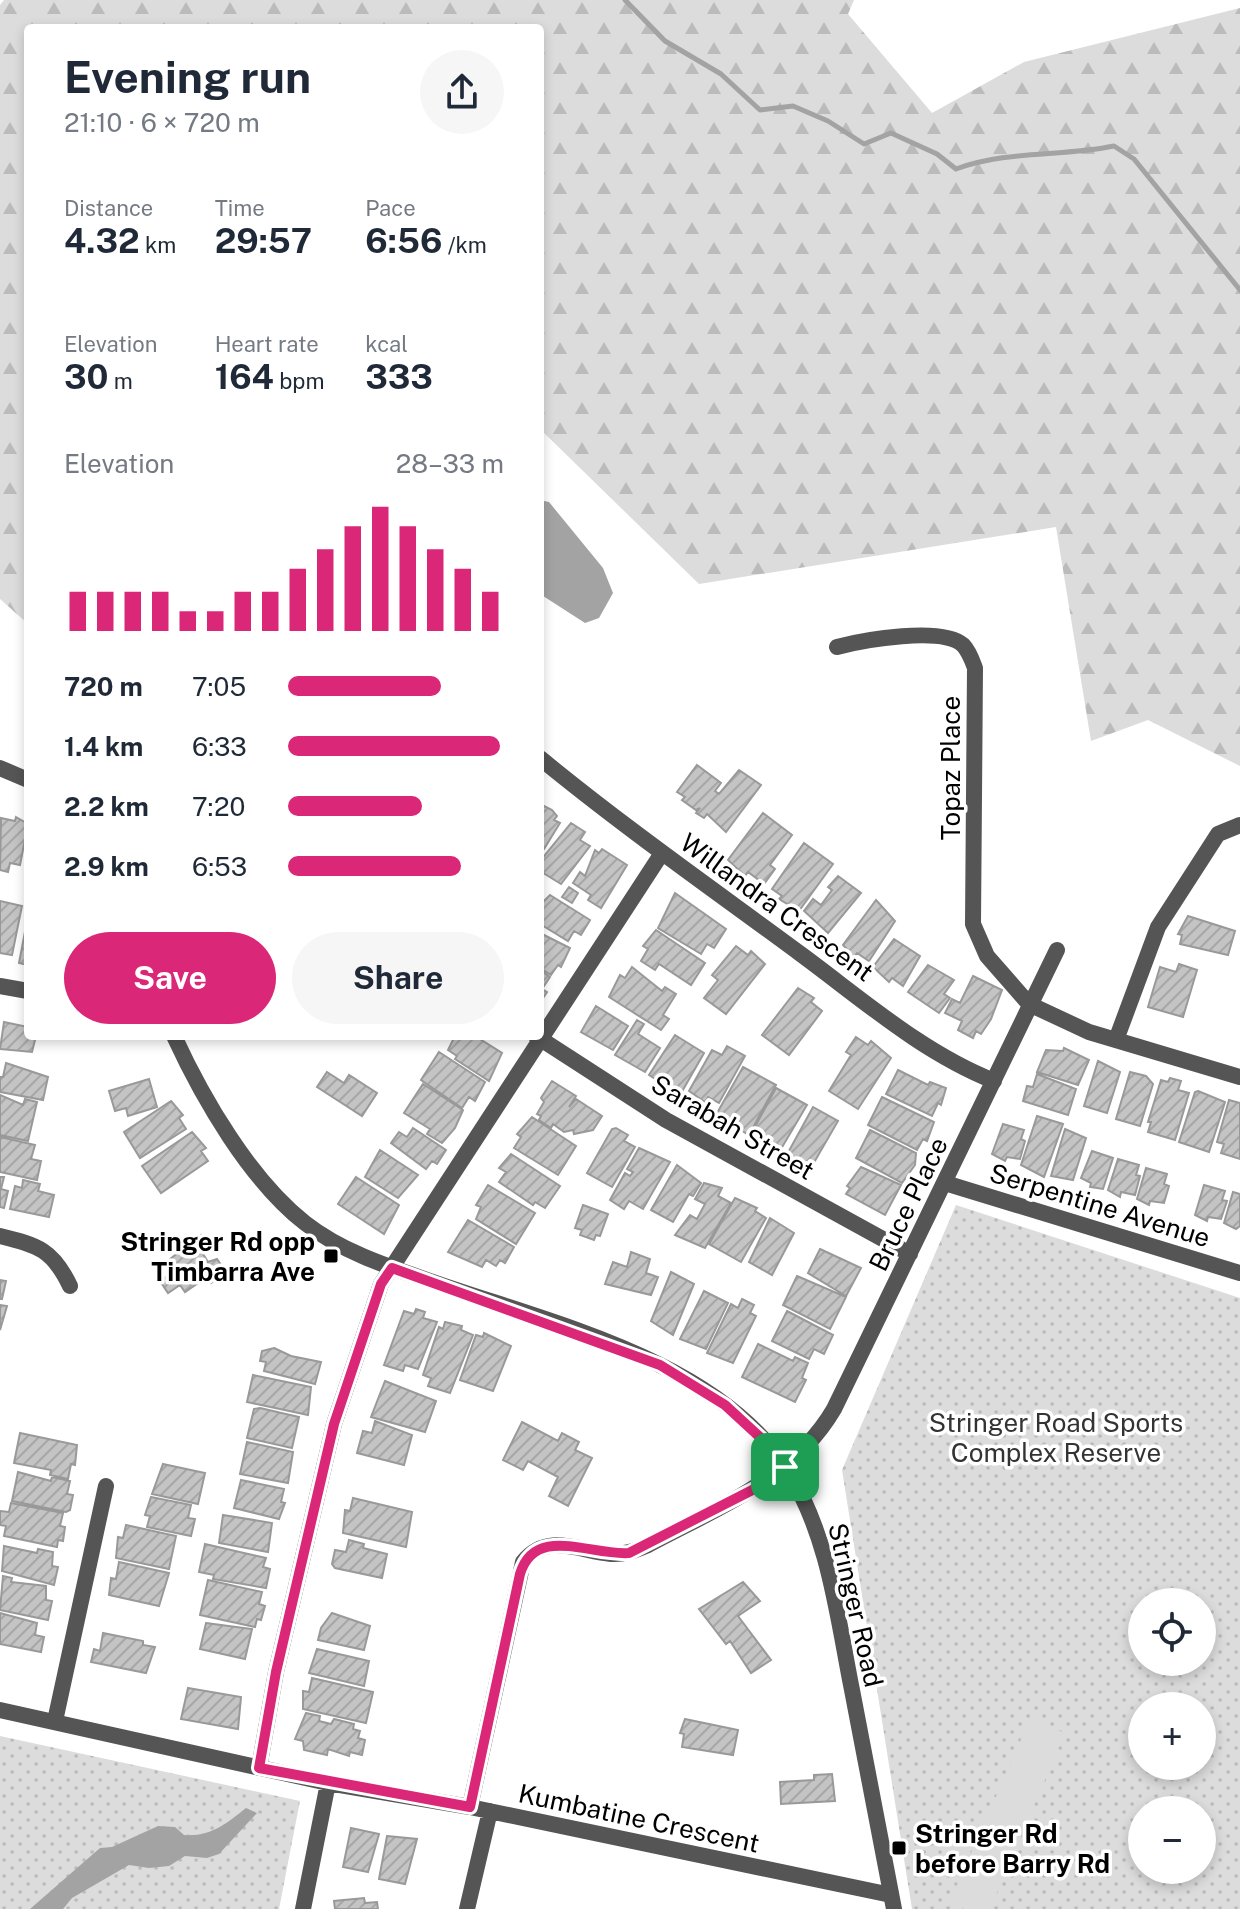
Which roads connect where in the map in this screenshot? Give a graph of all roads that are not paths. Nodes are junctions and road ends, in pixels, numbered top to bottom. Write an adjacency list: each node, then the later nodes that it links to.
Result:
1 (837, 647): 10 (street, Topaz Place)
2 (544, 761): 6 (street, Willandra Crescent)
3 (0, 768): 4 (street)
4 (24, 778)
5 (1240, 825): 15 (street)
6 (662, 853): 11 (street); 17 (street, Willandra Crescent)
7 (1057, 950): 10 (street, Bruce Place)
8 (0, 986): 9 (street)
9 (24, 990)
10 (1029, 1004): 15 (street); 17 (street, Bruce Place)
11 (544, 1030)
12 (176, 1040): 21 (street, Stringer Road)
13 (538, 1040): 21 (street)
14 (542, 1040): 20 (street, Sarabah Street)
15 (1116, 1040): 16 (street)
16 (1240, 1077)
17 (994, 1081): 18 (street, Bruce Place)
18 (945, 1183): 20 (street, Bruce Place); 22 (street, Serpentine Avenue)
19 (0, 1236): 23 (street)
20 (910, 1254): 24 (street, Bruce Place)
21 (392, 1268): 24 (street, Stringer Road); 28 (street)
22 (1240, 1273)
23 (70, 1286)
24 (785, 1467): 30 (street, Bruce Place); 32 (street, Stringer Road)
25 (106, 1486): 27 (street)
26 (0, 1710): 27 (street, Kumbatine Crescent)
27 (55, 1721): 28 (street, Kumbatine Crescent)
28 (259, 1768): 29 (street, Kumbatine Crescent)
29 (328, 1783): 30 (street, Kumbatine Crescent); 33 (street)
30 (470, 1807): 31 (street, Kumbatine Crescent)
31 (490, 1811): 32 (street, Kumbatine Crescent); 34 (street)
32 (892, 1902)
33 (303, 1909)
34 (467, 1909)

